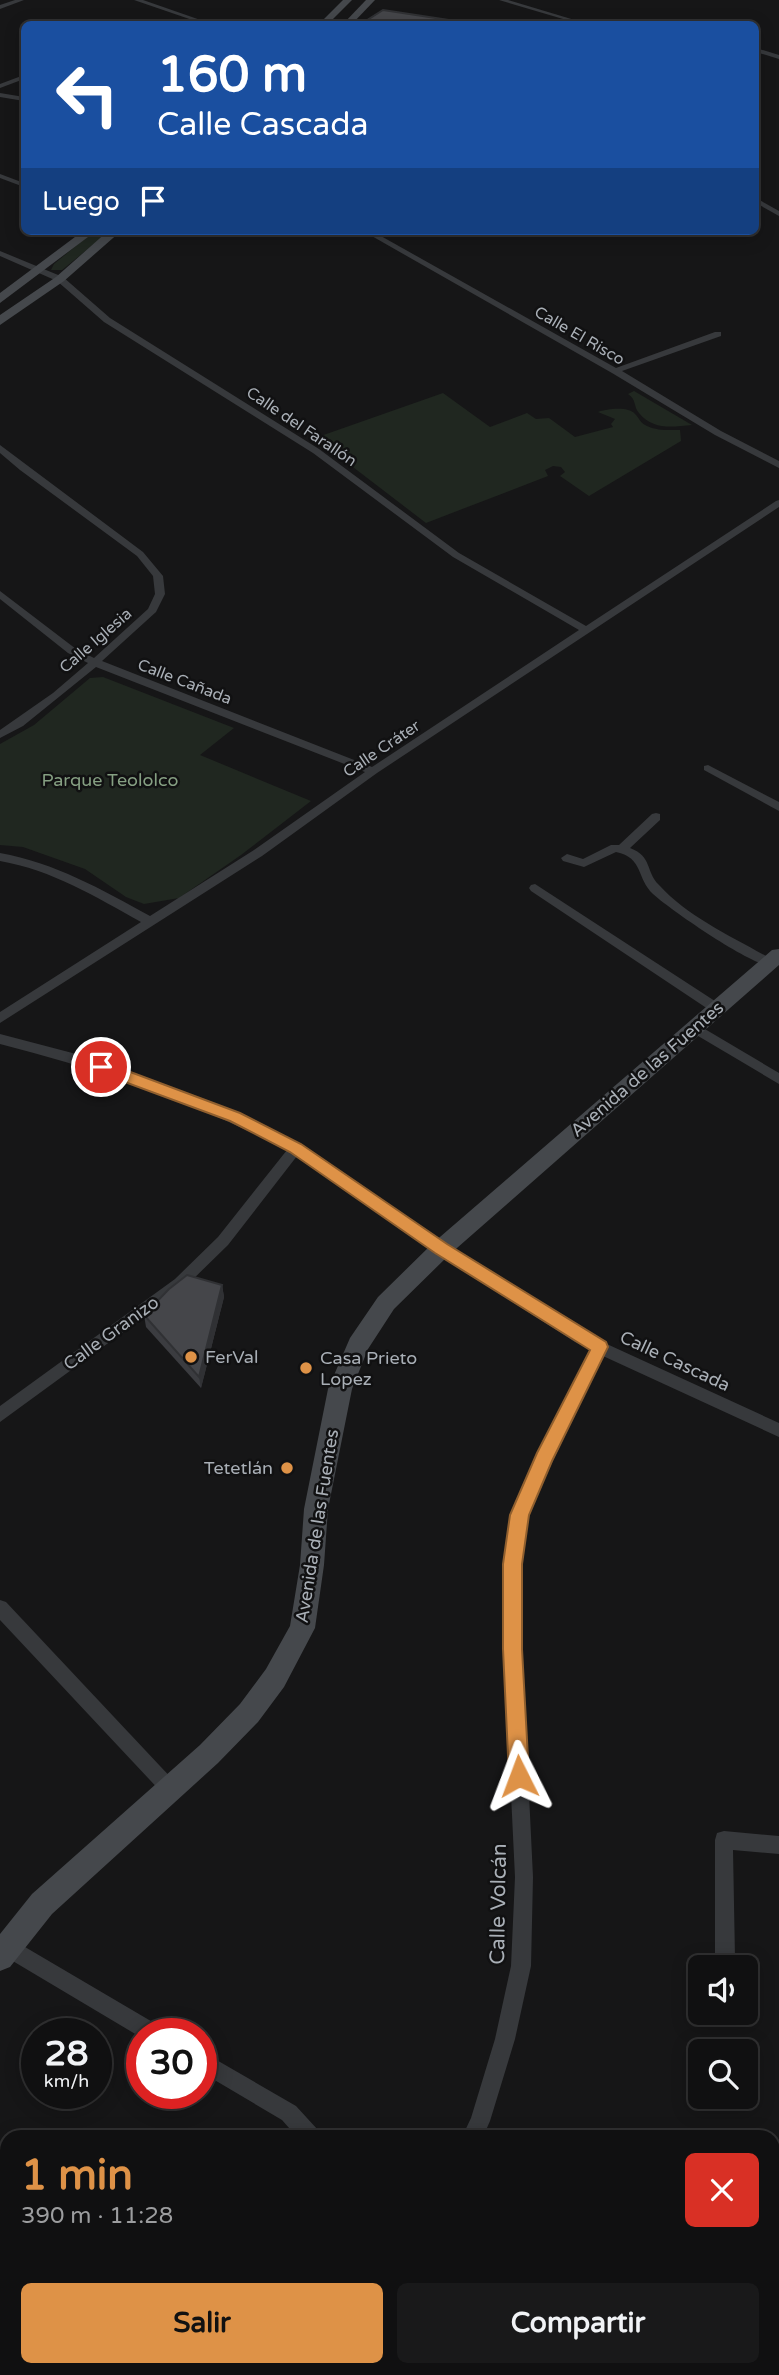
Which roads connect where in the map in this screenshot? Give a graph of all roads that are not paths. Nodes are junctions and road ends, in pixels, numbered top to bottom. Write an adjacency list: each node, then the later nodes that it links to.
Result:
1 (21, 0): 6 (street)
2 (137, 0): 7 (street)
3 (348, 0): 8 (street)
4 (371, 0): 9 (street)
5 (502, 0): 10 (street)
6 (0, 7)
7 (200, 21)
8 (326, 21)
9 (350, 21)
10 (575, 21)
11 (759, 51): 12 (street)
12 (779, 57)
13 (21, 78): 14 (street)
14 (0, 86)
15 (0, 95): 16 (street)
16 (21, 98)
17 (0, 176): 18 (street)
18 (21, 184)
19 (759, 202): 20 (street)
20 (779, 214)
21 (85, 235): 25 (street)
22 (110, 235): 26 (street)
23 (374, 235): 30 (street, Calle El Risco)
24 (0, 253): 25 (street, Calle del Farallón)
25 (42, 270): 26 (street, Calle del Farallón); 27 (street)
26 (60, 279): 28 (street); 35 (street, Calle del Farallón)
27 (0, 299)
28 (0, 321)
29 (718, 334): 30 (street)
30 (615, 371): 32 (street, Calle El Risco)
31 (0, 448): 36 (street, Calle Iglesia)
32 (779, 465)
33 (779, 503): 35 (street, Calle Cráter)
34 (0, 594): 36 (street, Calle Cañada)
35 (586, 630): 39 (street, Calle Cráter)
36 (94, 662): 37 (street, Calle Iglesia); 39 (street, Calle Cañada)
37 (0, 735)
38 (708, 768): 40 (street)
39 (373, 771): 46 (street, Calle Cráter)
40 (779, 807)
41 (656, 817): 42 (street)
42 (622, 849): 44 (street); 47 (street)
43 (0, 857): 46 (street)
44 (567, 858)
45 (536, 888): 48 (street)
46 (149, 921): 49 (street, Calle Cráter)
47 (774, 959): 48 (street, Avenida de las Fuentes)
48 (716, 1008): 50 (street, Avenida de las Fuentes)
49 (0, 1018)
50 (693, 1027): 52 (street); 54 (street, Avenida de las Fuentes)
51 (0, 1039): 53 (street, Calle Cascada)
52 (779, 1079)
53 (296, 1148): 54 (street, Calle Cascada); 56 (street, Calle Granizo)
54 (441, 1249): 55 (street, Calle Cascada); 59 (street, Avenida de las Fuentes)
55 (600, 1347): 57 (street, Calle Cascada); 66 (street, Calle Volcán)
56 (0, 1415)
57 (779, 1430)
58 (0, 1608): 59 (street)
59 (170, 1789): 61 (street, Avenida de las Fuentes)
60 (779, 1845): 62 (street)
61 (4, 1952): 63 (street)
62 (725, 1955)
63 (126, 2019)
64 (217, 2070): 65 (street)
65 (305, 2130)
66 (476, 2130)

